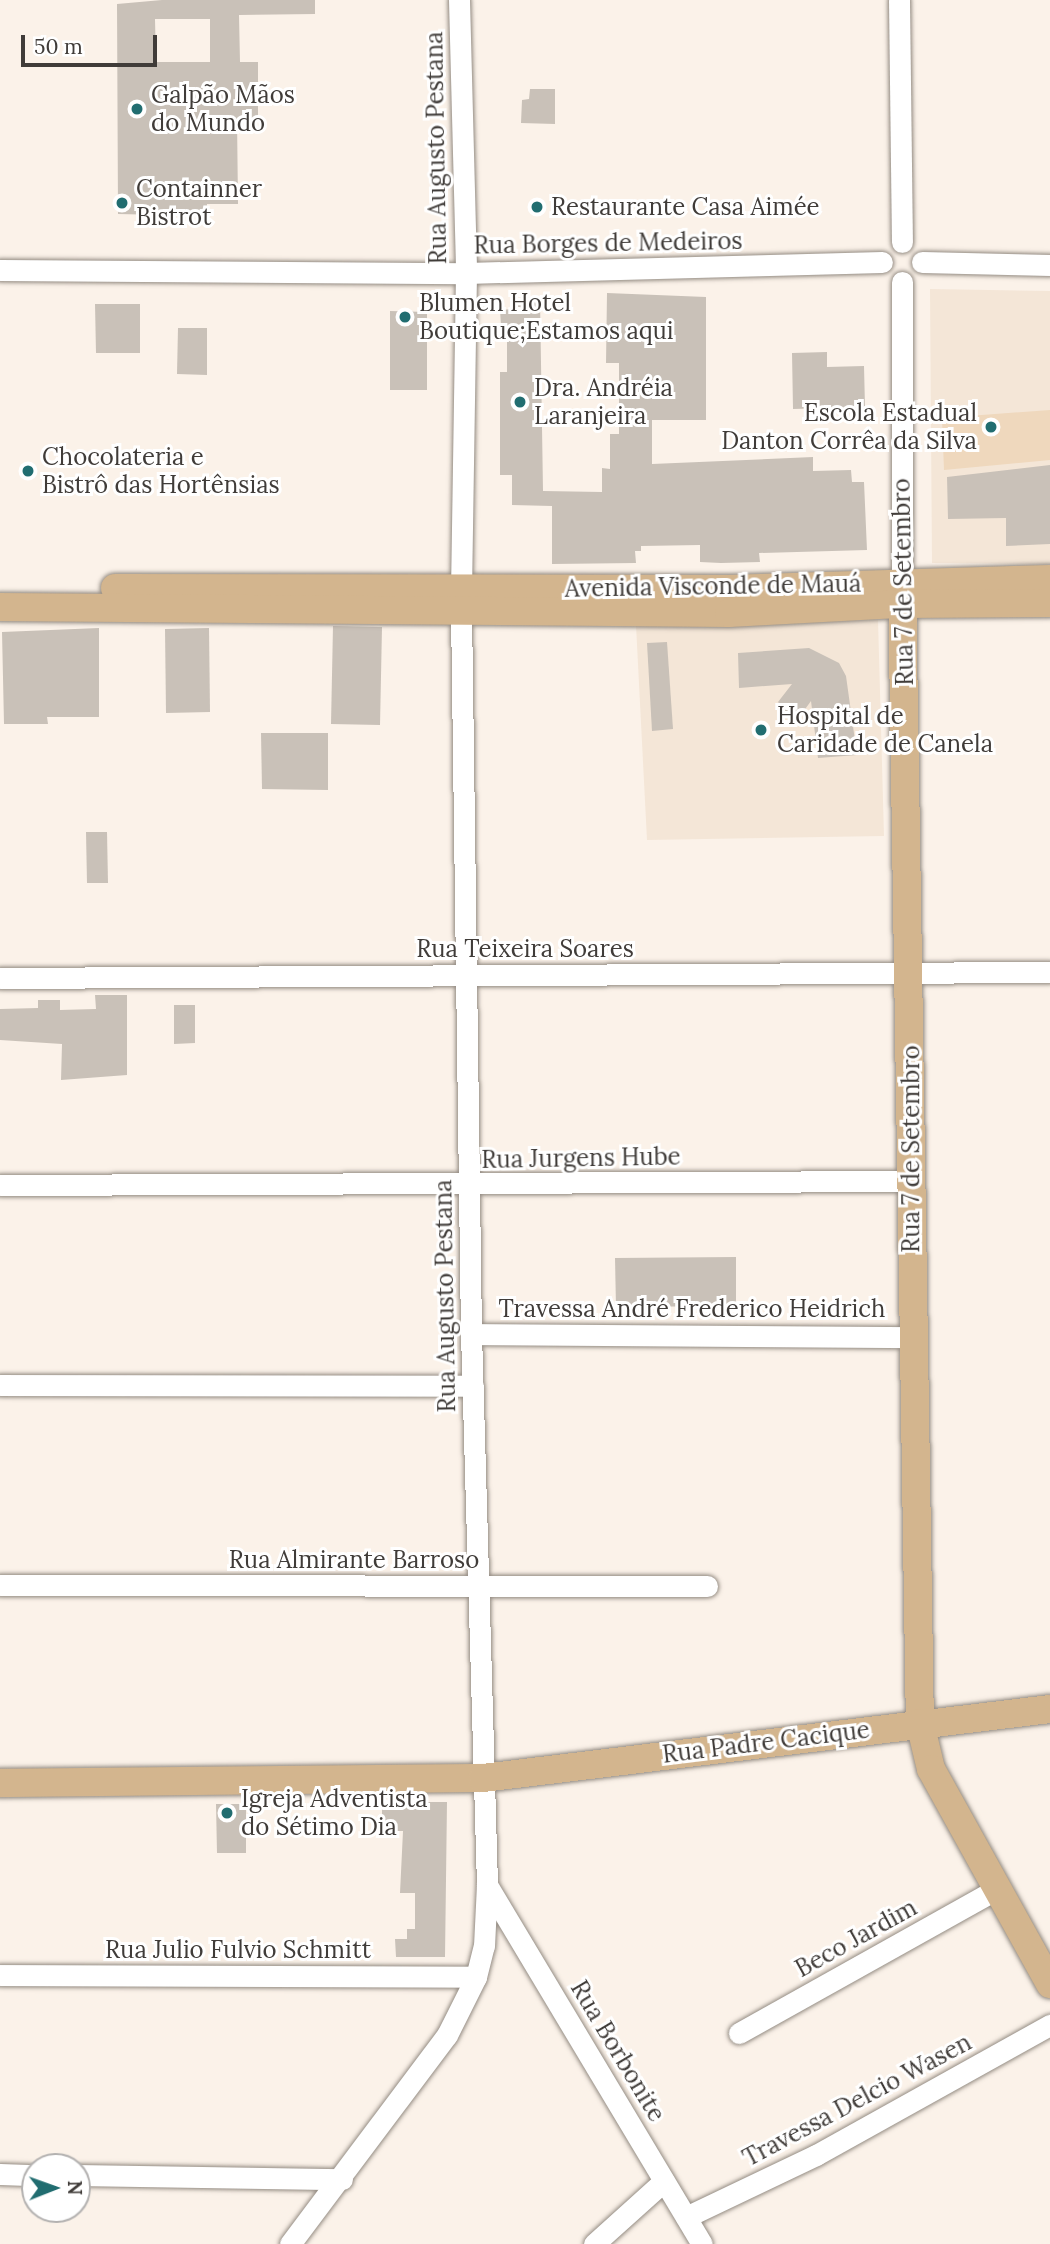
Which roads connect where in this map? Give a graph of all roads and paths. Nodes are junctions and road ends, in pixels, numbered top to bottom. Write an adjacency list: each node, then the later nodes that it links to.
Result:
1 (459, 0): 8 (street, Rua Augusto Pestana)
2 (899, 0): 3 (street)
3 (902, 242): 4 (street); 5 (street)
4 (882, 262): 8 (street, Rua Borges de Medeiros); 9 (street)
5 (922, 262): 6 (street); 9 (street)
6 (1050, 265)
7 (0, 270): 8 (street, Rua Borges de Medeiros)
8 (466, 273): 13 (street, Rua Augusto Pestana)
9 (902, 282): 12 (street, Rua 7 de Setembro)
10 (1050, 579): 12 (main road, Avenida Visconde de Mauá)
11 (0, 588): 13 (main road, Avenida Visconde de Mauá)
12 (903, 593): 13 (main road, Avenida Visconde de Mauá); 14 (main road, Avenida Visconde de Mauá); 17 (main road, Rua 7 de Setembro)
13 (461, 601): 15 (main road, Avenida Visconde de Mauá); 18 (street, Rua Augusto Pestana)
14 (1050, 603)
15 (0, 607)
16 (1050, 972): 17 (street, Rua Teixeira Soares)
17 (910, 974): 18 (street, Rua Teixeira Soares); 20 (main road, Rua 7 de Setembro)
18 (467, 976): 19 (street, Rua Teixeira Soares); 22 (street, Rua Augusto Pestana)
19 (0, 978)
20 (911, 1181): 22 (street, Rua Jurgens Hube); 24 (main road, Rua 7 de Setembro)
21 (0, 1185): 22 (street, Rua Jurgens Hube)
22 (468, 1185): 23 (street, Rua Augusto Pestana)
23 (471, 1334): 24 (street, Travessa André Frederico Heidrich); 26 (street, Rua Augusto Pestana)
24 (912, 1337): 31 (main road, Rua 7 de Setembro)
25 (0, 1385): 26 (street)
26 (473, 1386): 29 (street, Rua Augusto Pestana)
27 (0, 1585): 29 (street, Rua Almirante Barroso)
28 (707, 1586): 29 (street, Rua Almirante Barroso)
29 (479, 1587): 32 (street, Rua Augusto Pestana)
30 (1050, 1709): 31 (main road, Rua Padre Cacique)
31 (920, 1723): 32 (main road, Rua Padre Cacique); 35 (main road, Rua 7 de Setembro)
32 (483, 1778): 33 (main road, Rua Padre Cacique); 34 (street, Rua Augusto Pestana)
33 (0, 1783)
34 (487, 1885): 37 (street, Rua Augusto Pestana); 45 (street, Rua Borbonite)
35 (998, 1888): 38 (main road, Rua 7 de Setembro); 40 (street, Beco Jardim)
36 (0, 1975): 37 (street, Rua Julio Fulvio Schmitt)
37 (477, 1977): 44 (street)
38 (1050, 1984)
39 (1050, 2025): 46 (street, Travessa Delcio Wasen)
40 (739, 2033)
41 (0, 2174): 42 (street)
42 (21, 2175)
43 (91, 2175): 44 (street)
44 (342, 2179): 47 (street)
45 (664, 2181): 46 (street, Rua Borbonite); 48 (street)
46 (686, 2217): 49 (street, Rua Borbonite)
47 (290, 2244)
48 (594, 2244)
49 (702, 2244)

